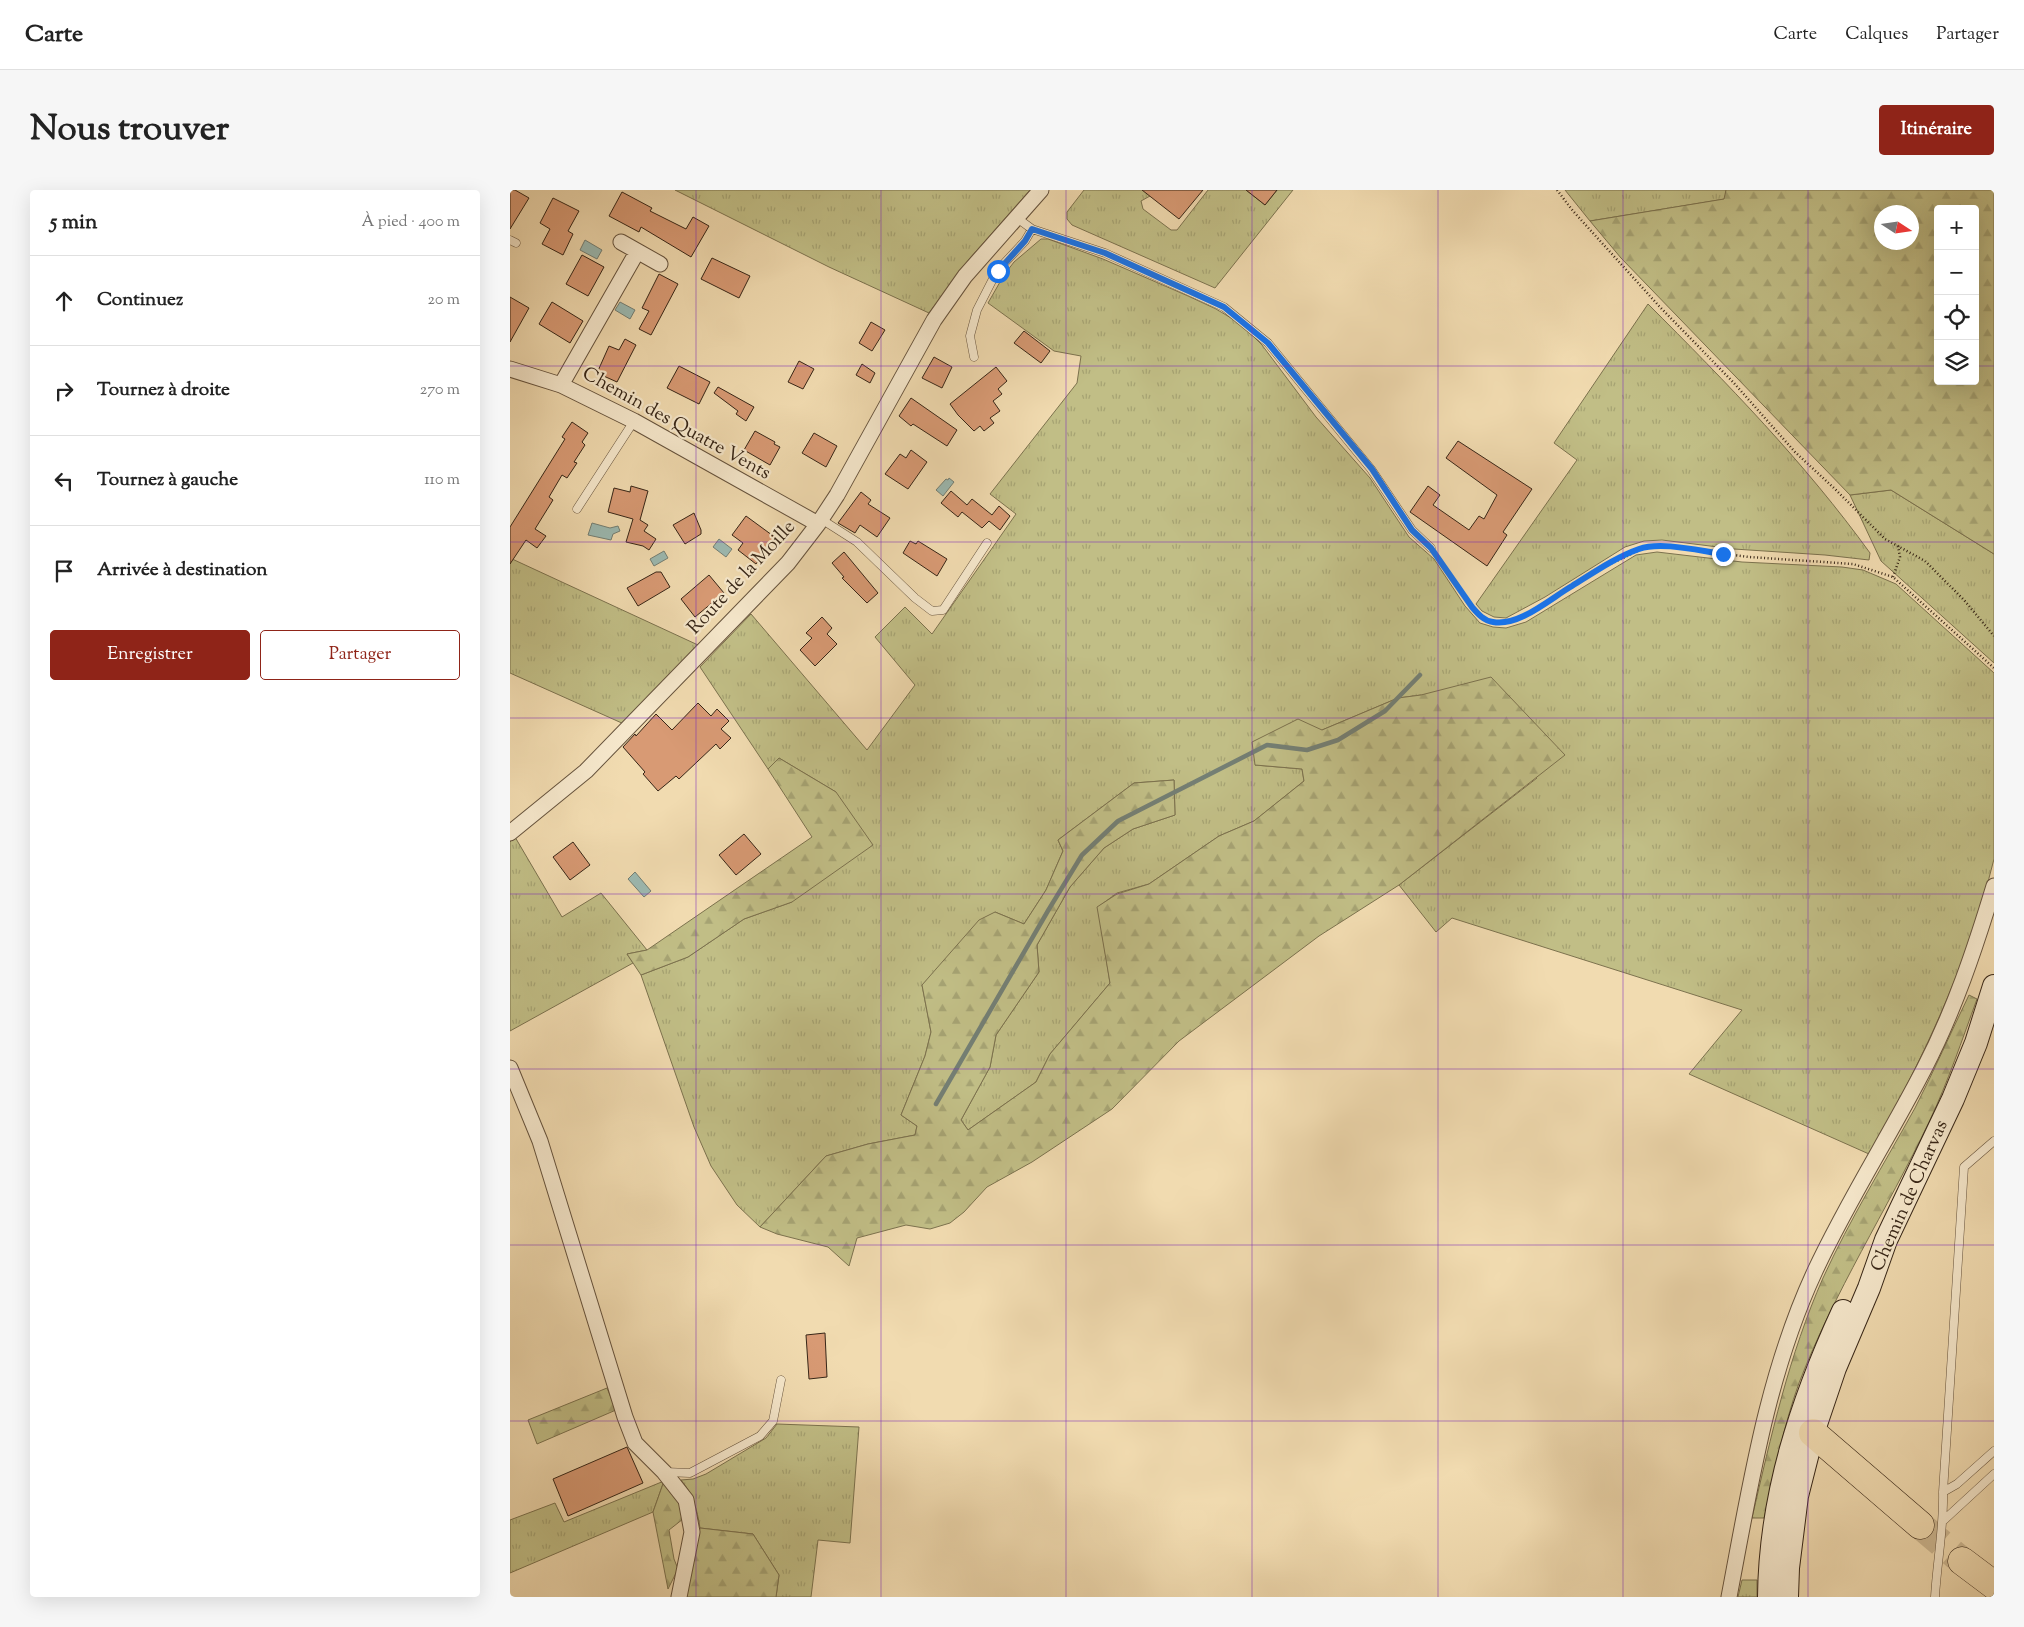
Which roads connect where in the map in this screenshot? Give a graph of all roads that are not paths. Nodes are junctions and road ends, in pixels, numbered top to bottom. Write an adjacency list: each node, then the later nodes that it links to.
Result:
1 (1042, 190): 2 (street, Route de la Moille)
2 (1017, 218): 3 (lane); 12 (street, Route de la Moille)
3 (1032, 229): 7 (lane); 14 (lane)
4 (621, 242): 5 (street)
5 (637, 252): 6 (street); 9 (street)
6 (660, 264)
7 (974, 357)
8 (510, 369): 9 (street, Chemin des Quatre Vents)
9 (561, 385): 10 (street, Chemin des Quatre Vents)
10 (634, 422): 11 (lane); 12 (street, Chemin des Quatre Vents)
11 (577, 509)
12 (820, 521): 13 (lane); 15 (street, Route de la Moille)
13 (987, 543)
14 (1431, 548)
15 (510, 833)
16 (1994, 886): 31 (street)
17 (1994, 986): 20 (street, Chemin de Charvas)
18 (510, 1068): 24 (street)
19 (1994, 1141): 26 (lane)
20 (1886, 1240): 22 (street, Chemin de Charvas); 32 (street)
21 (781, 1380): 24 (lane)
22 (1813, 1433): 27 (highway); 33 (street, Chemin de Charvas)
23 (1994, 1450): 26 (lane)
24 (664, 1472): 30 (street)
25 (1994, 1474): 27 (lane)
26 (1943, 1492): 27 (lane)
27 (1932, 1522): 34 (lane)
28 (1962, 1561): 29 (highway)
29 (1994, 1585)
30 (679, 1597)
31 (1729, 1597)
32 (1769, 1597)
33 (1787, 1597)
34 (1936, 1597)

